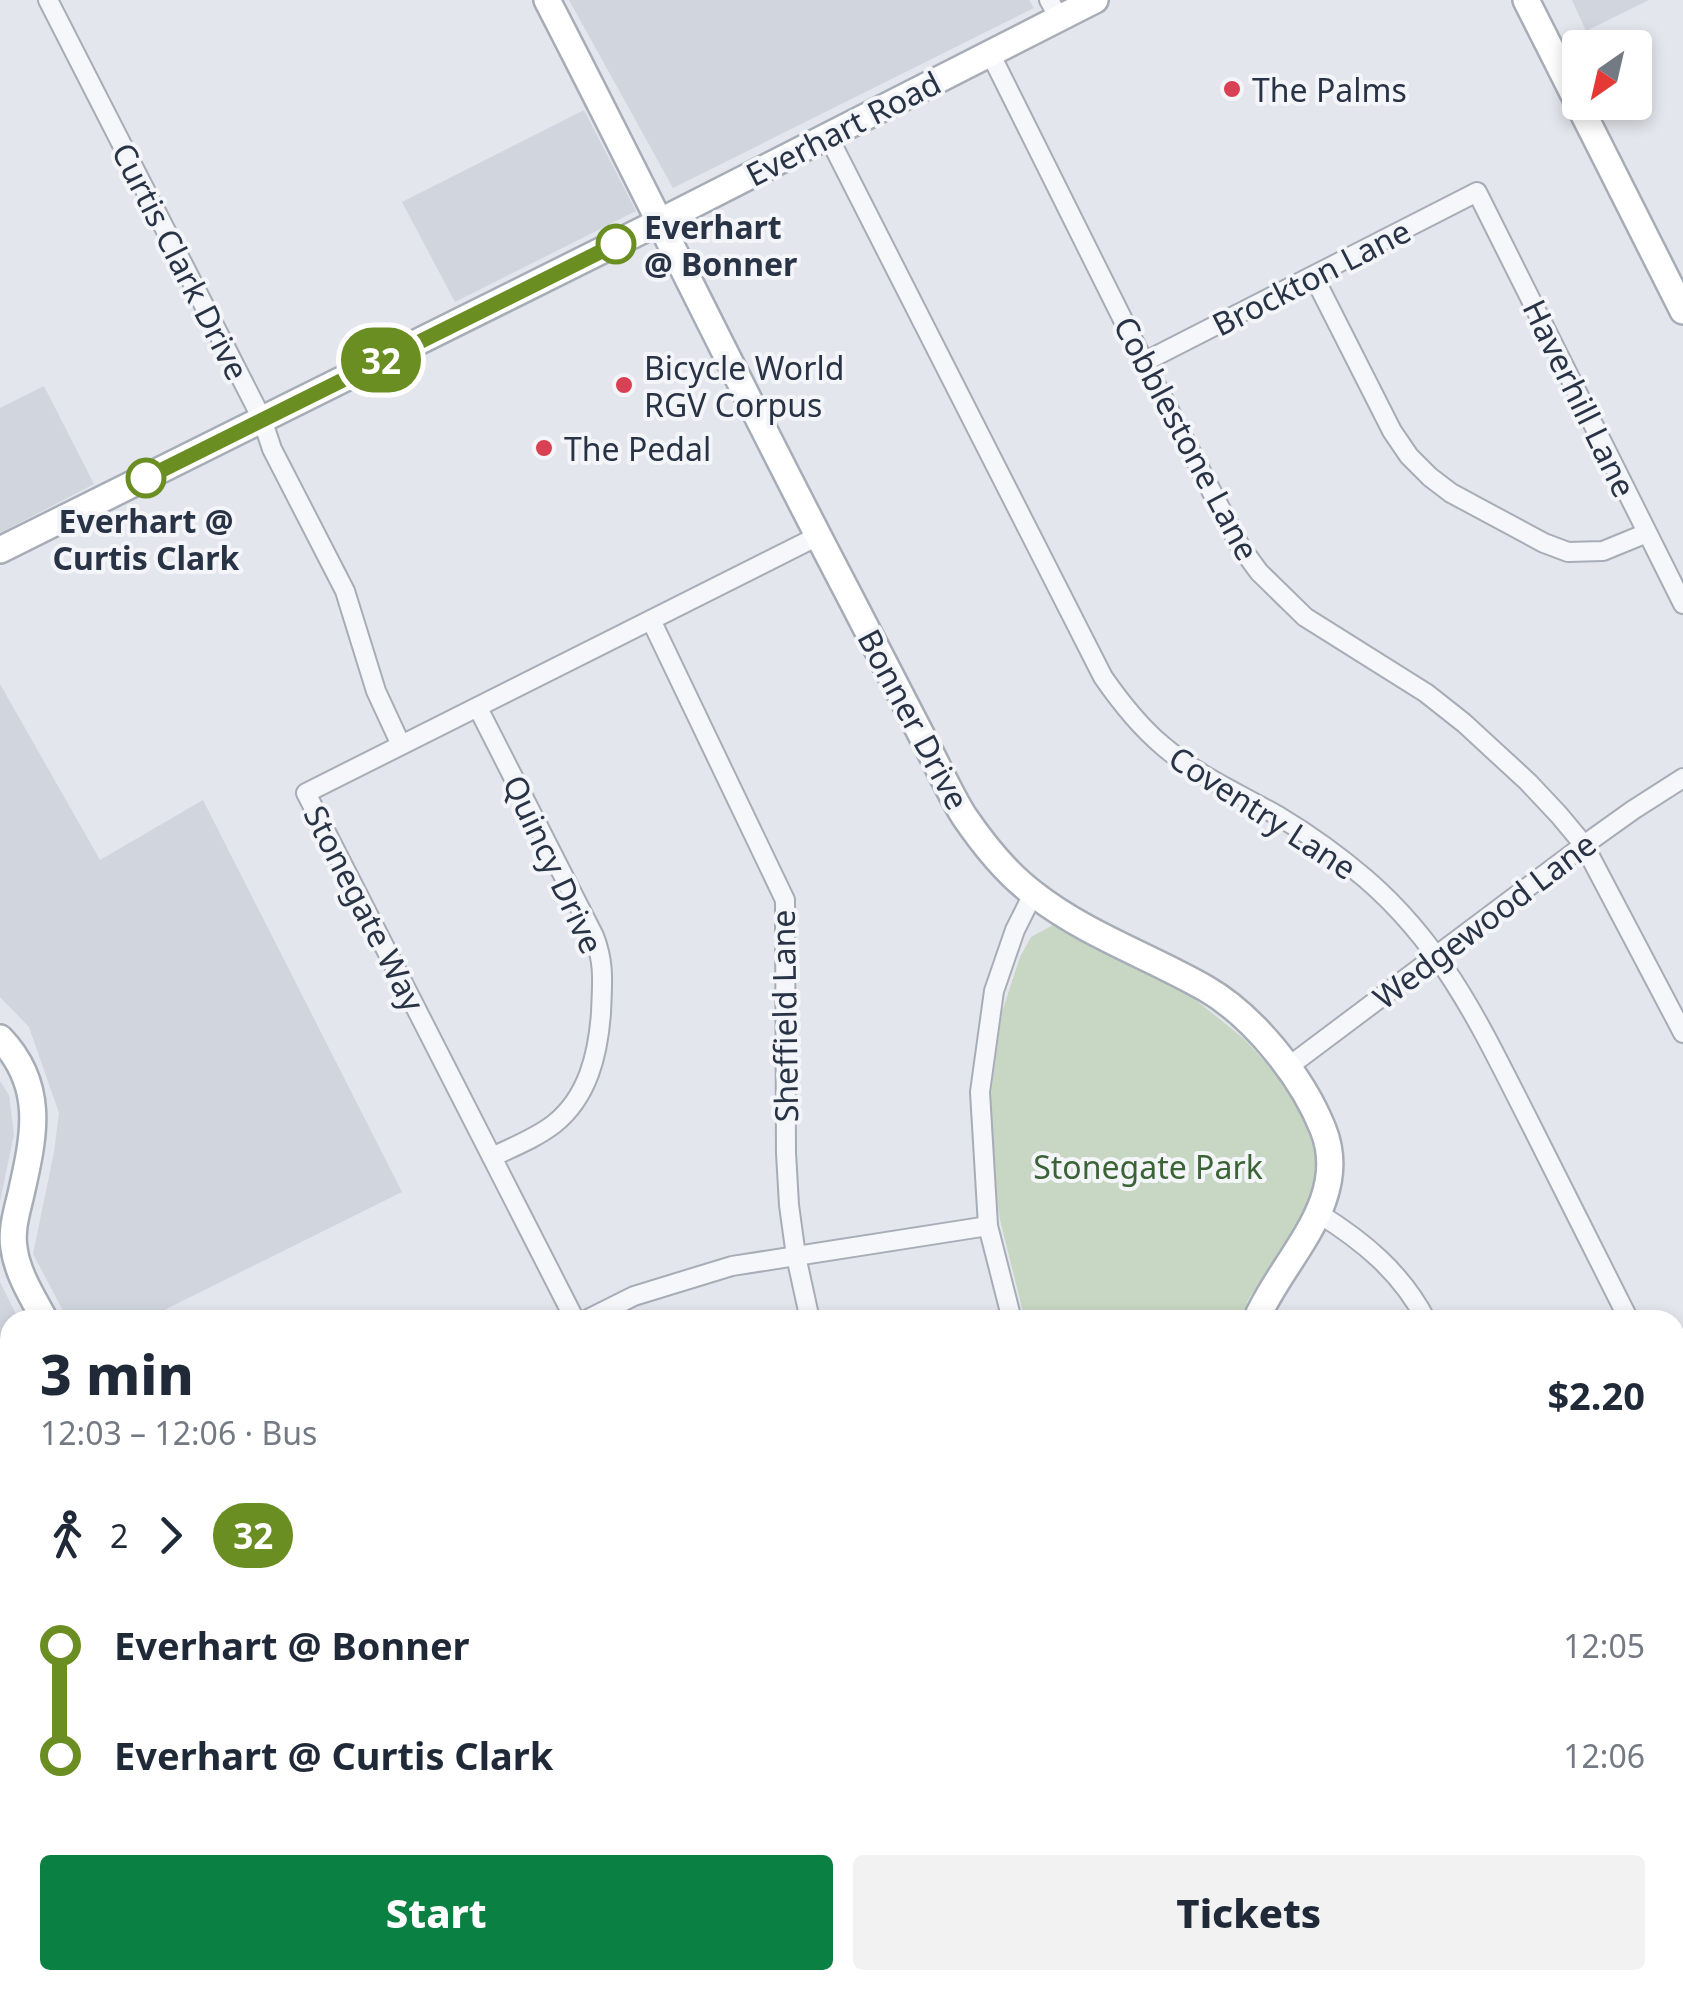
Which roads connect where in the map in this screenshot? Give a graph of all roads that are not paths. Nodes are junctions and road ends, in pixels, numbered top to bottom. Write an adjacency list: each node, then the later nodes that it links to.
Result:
1 (48, 0): 13 (street, Curtis Clark Drive)
2 (547, 0): 9 (street, Bonner Drive)
3 (1094, 0): 5 (street, Everhart Road)
4 (1526, 0): 11 (street)
5 (1054, 9): 6 (street, Everhart Road)
6 (990, 53): 7 (street, Everhart Road); 12 (street, Cobblestone Lane)
7 (828, 136): 9 (street, Everhart Road); 24 (street, Coventry Lane)
8 (1477, 192): 10 (street, Brockton Lane); 14 (street, Haverhill Lane)
9 (661, 222): 13 (street, Everhart Road); 15 (street, Bonner Drive)
10 (1314, 277): 12 (street, Brockton Lane); 14 (street)
11 (1683, 311)
12 (1144, 362): 22 (street, Cobblestone Lane)
13 (262, 419): 16 (street, Everhart Road); 20 (street, Curtis Clark Drive)
14 (1647, 533): 17 (street, Haverhill Lane)
15 (818, 536): 18 (street, Stonegate Way); 23 (street, Bonner Drive)
16 (0, 550)
17 (1683, 604)
18 (651, 620): 19 (street, Stonegate Way); 31 (street, Sheffield Lane)
19 (478, 708): 20 (street, Stonegate Way); 28 (street, Quincy Drive)
20 (401, 745): 28 (street, Stonegate Way)
21 (1683, 778): 22 (street, Wedgewood Lane)
22 (1584, 845): 24 (street, Wedgewood Lane); 25 (street, Cobblestone Lane)
23 (1033, 894): 27 (street, Bonner Drive); 30 (street)
24 (1437, 955): 27 (street, Wedgewood Lane); 39 (street, Coventry Lane)
25 (1683, 1033)
26 (0, 1038): 32 (street)
27 (1288, 1067): 29 (street, Bonner Drive)
28 (492, 1158): 33 (street, Stonegate Way)
29 (1318, 1213): 37 (street, Bonner Drive); 38 (street)
30 (988, 1226): 31 (street); 36 (street)
31 (796, 1256): 34 (street); 35 (street, Sheffield Lane)
32 (40, 1310)
33 (570, 1310)
34 (606, 1310)
35 (808, 1310)
36 (1009, 1310)
37 (1261, 1310)
38 (1420, 1310)
39 (1624, 1310)

